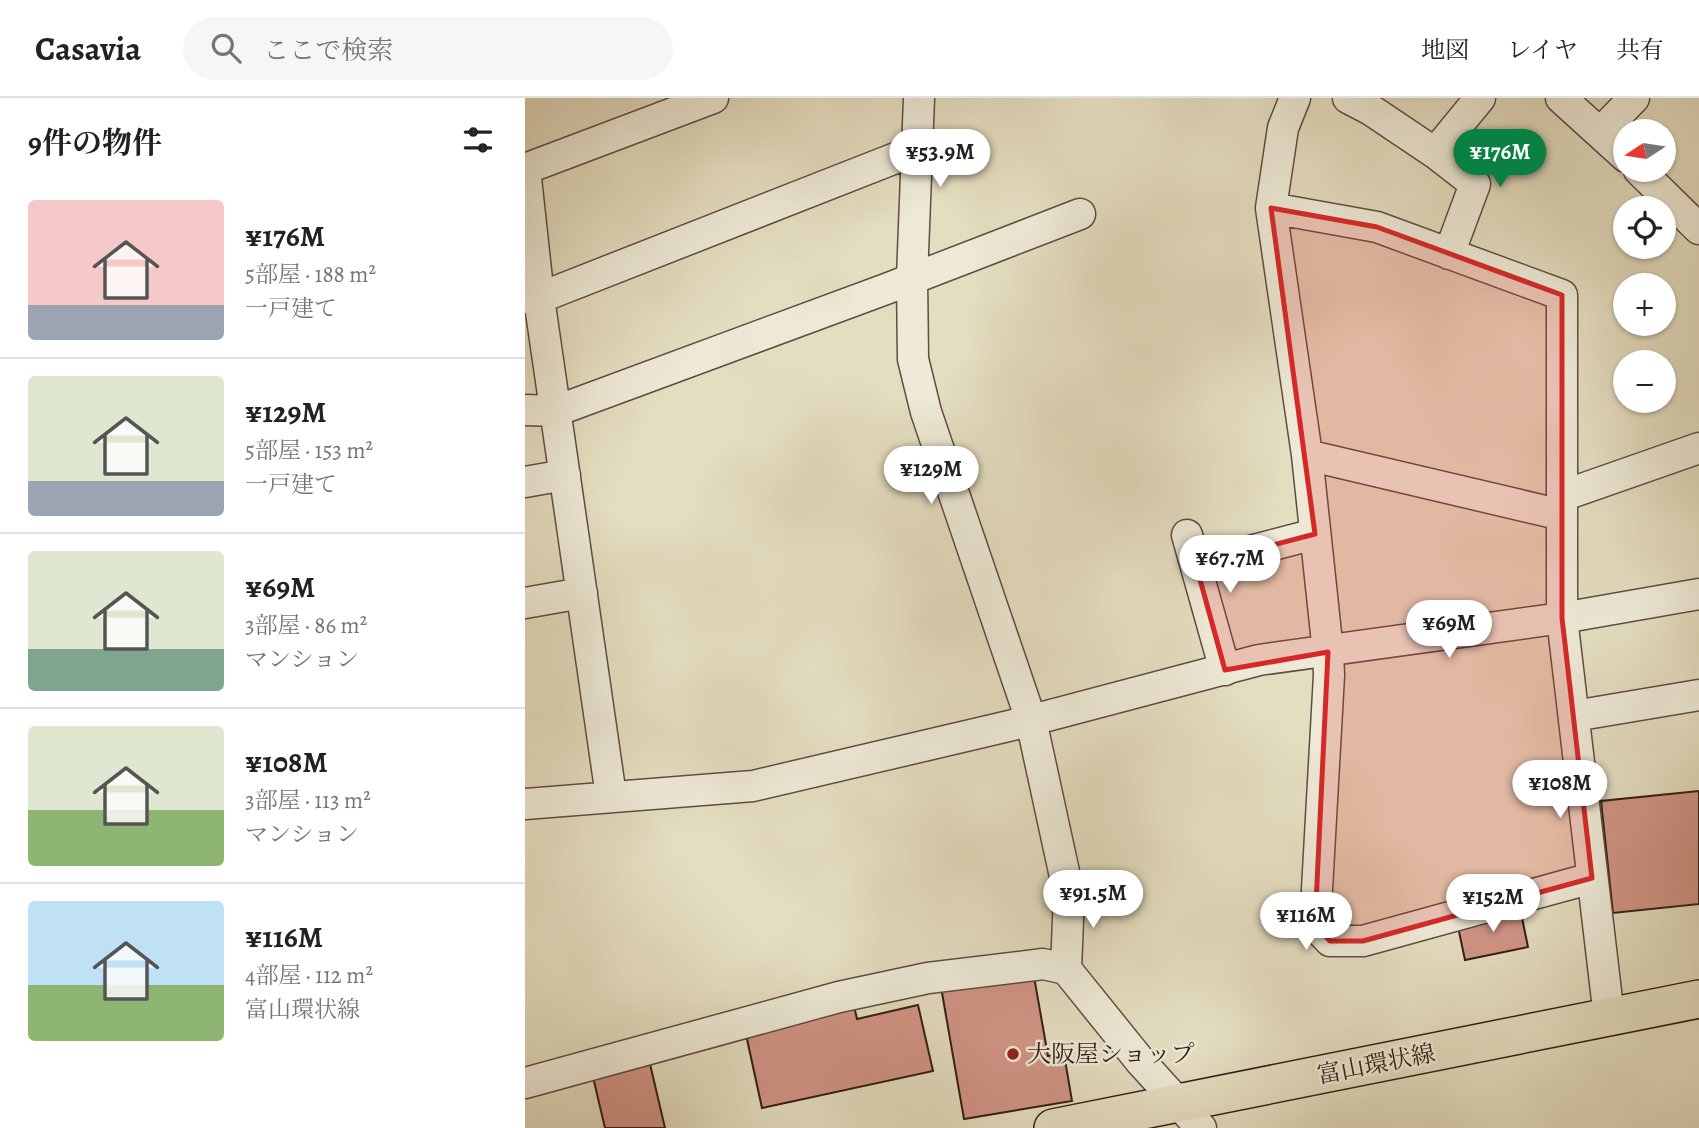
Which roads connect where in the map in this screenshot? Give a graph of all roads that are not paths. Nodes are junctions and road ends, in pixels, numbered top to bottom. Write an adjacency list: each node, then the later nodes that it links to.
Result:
1 (713, 98): 12 (street)
2 (919, 98): 10 (street)
3 (1294, 98): 14 (street)
4 (1348, 98): 11 (street)
5 (1480, 98): 11 (street)
6 (1561, 98): 8 (street)
7 (1634, 98): 8 (street)
8 (1601, 132): 9 (street)
9 (1613, 144)
10 (916, 150): 18 (street); 19 (street)
11 (1436, 153): 17 (street)
12 (525, 169): 19 (street)
13 (1651, 182): 16 (street)
14 (1271, 208): 17 (street); 23 (street)
15 (1080, 214): 18 (street)
16 (1699, 229)
17 (1449, 254): 26 (street)
18 (912, 278): 21 (street); 38 (street)
19 (532, 298): 21 (street)
20 (525, 411): 21 (street)
21 (556, 411): 24 (street)
22 (1699, 448): 26 (street)
23 (1307, 455): 26 (street); 27 (street)
24 (565, 475): 25 (street); 30 (street)
25 (525, 482)
26 (1562, 505): 33 (street)
27 (1315, 534): 29 (street); 34 (street)
28 (1187, 535): 29 (street)
29 (1196, 565): 35 (street)
30 (582, 593): 32 (street); 39 (street)
31 (1699, 594): 33 (street)
32 (525, 603)
33 (1562, 618): 34 (street); 37 (street)
34 (1328, 652): 35 (street); 41 (street)
35 (1224, 670): 38 (street)
36 (1699, 695): 37 (street)
37 (1574, 716): 41 (street)
38 (1031, 720): 39 (street); 42 (street)
39 (611, 796): 40 (street)
40 (525, 803)
41 (1592, 878): 44 (street)
42 (1066, 969): 46 (street); 47 (street)
43 (1699, 999): 44 (main road, 富山環状線)
44 (1609, 1017): 47 (main road, 富山環状線)
45 (1699, 1022): 47 (main road, 富山環状線)
46 (525, 1083)
47 (1186, 1120): 48 (main road, 富山環状線)
48 (1053, 1128)

